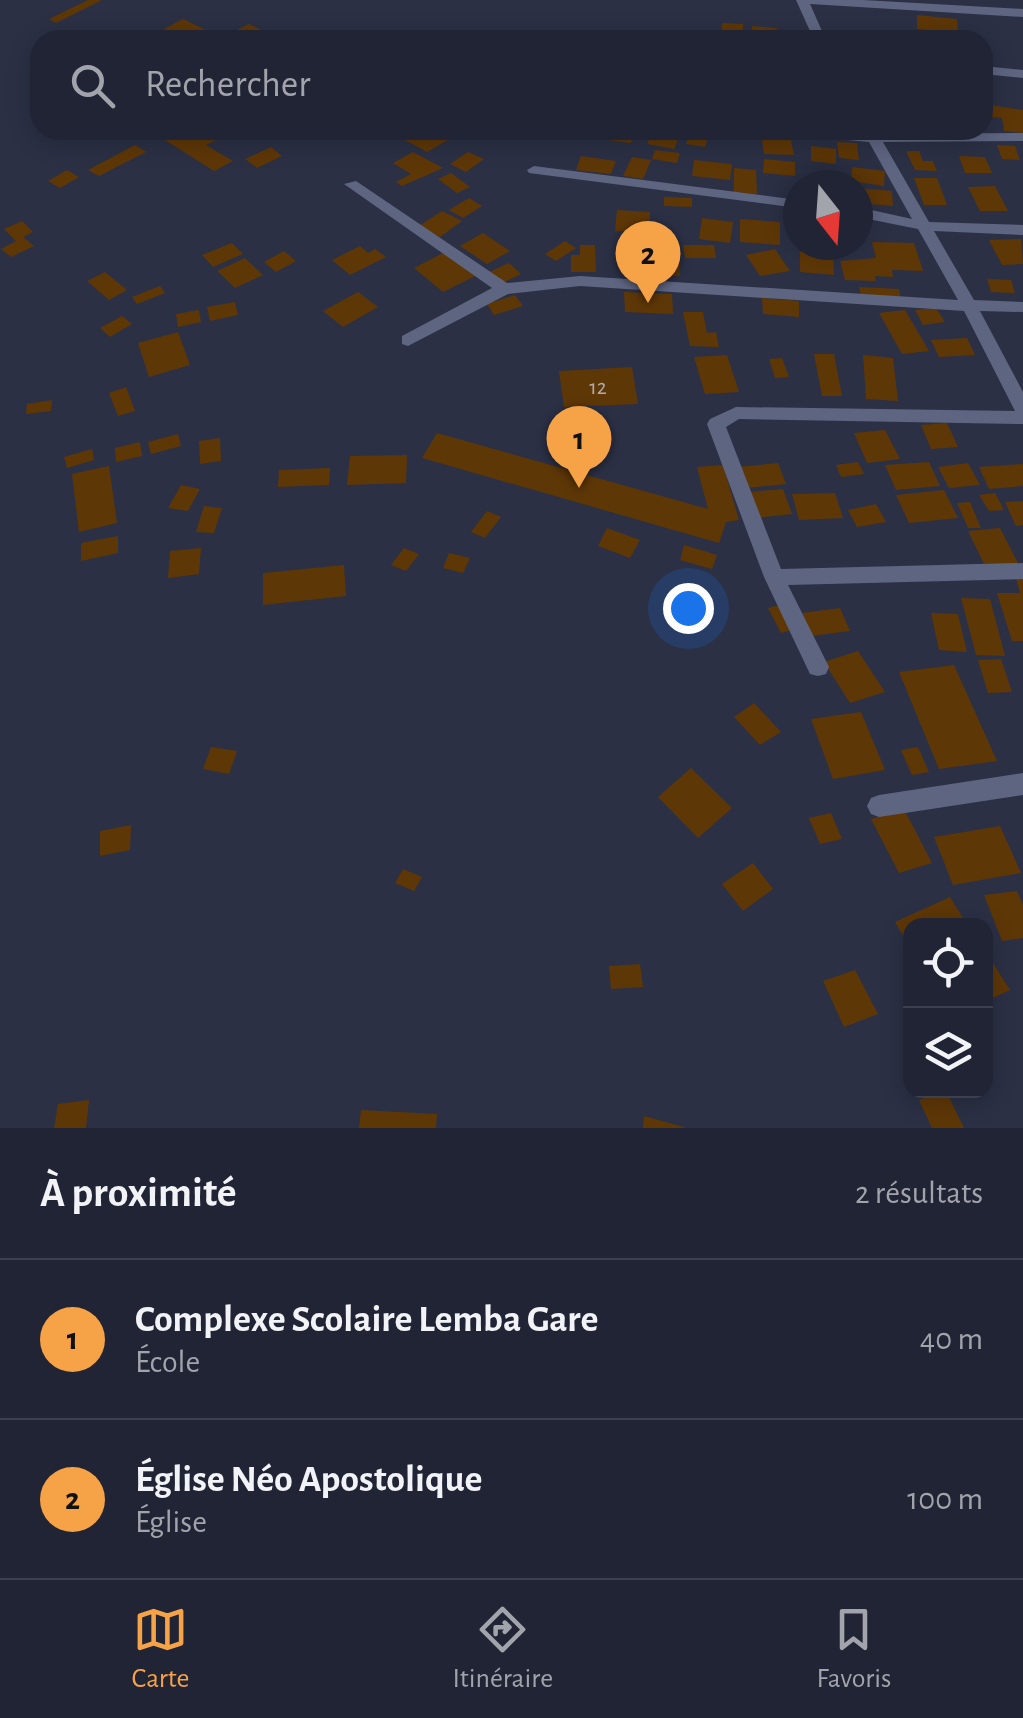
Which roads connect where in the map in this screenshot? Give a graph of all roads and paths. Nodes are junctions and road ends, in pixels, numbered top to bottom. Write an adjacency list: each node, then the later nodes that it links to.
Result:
1 (802, 0): 2 (street); 3 (street)
2 (1023, 13)
3 (816, 30)
4 (993, 71): 5 (street)
5 (1023, 74)
6 (993, 136): 7 (street)
7 (1023, 137)
8 (875, 140): 13 (street)
9 (534, 170): 11 (street)
10 (351, 184): 15 (street)
11 (783, 202)
12 (873, 215): 13 (street)
13 (924, 226): 14 (street); 16 (street)
14 (1023, 230)
15 (504, 289): 16 (street); 18 (street)
16 (969, 305): 17 (street); 19 (street)
17 (1023, 307)
18 (408, 340)
19 (1023, 409)
20 (1023, 418): 22 (street)
21 (1023, 572): 22 (street)
22 (774, 577): 23 (street)
23 (818, 667)
24 (1023, 784): 25 (street)
25 (878, 806)

